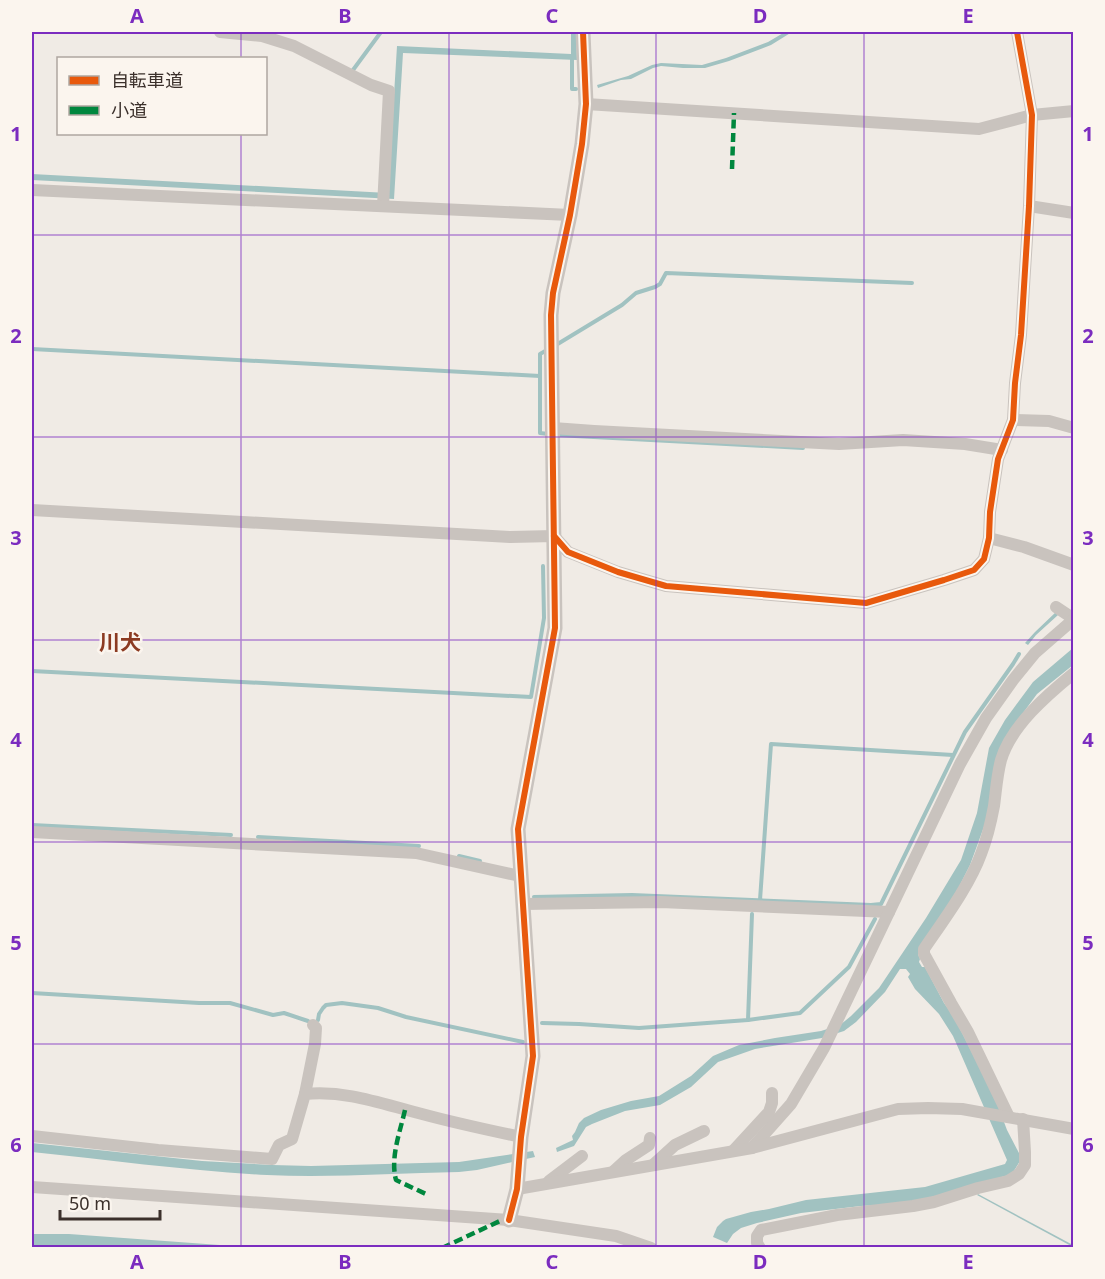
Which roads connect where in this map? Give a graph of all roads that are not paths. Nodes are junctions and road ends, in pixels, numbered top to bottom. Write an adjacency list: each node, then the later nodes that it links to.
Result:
1 (220, 32): 8 (street)
2 (583, 32): 4 (street)
3 (1017, 32): 6 (street)
4 (586, 104): 6 (street); 11 (street)
5 (1074, 111): 6 (street)
6 (1032, 115): 9 (street)
7 (32, 190): 8 (street)
8 (383, 199): 11 (street)
9 (1029, 206): 10 (street); 12 (street)
10 (1074, 213)
11 (570, 215): 13 (street)
12 (1013, 420): 14 (street); 15 (street)
13 (553, 428): 15 (street); 17 (street)
14 (1074, 428)
15 (1002, 450): 18 (street)
16 (32, 510): 17 (street)
17 (554, 536): 18 (street); 24 (street)
18 (989, 538): 19 (street)
19 (1074, 565)
20 (1056, 607): 21 (street)
21 (1074, 619): 26 (street)
22 (1074, 673): 30 (street)
23 (32, 832): 24 (street)
24 (520, 876): 25 (street)
25 (523, 904): 26 (street); 35 (street)
26 (889, 912): 37 (street)
27 (314, 1025): 29 (street)
28 (772, 1093): 38 (street)
29 (304, 1094): 34 (street); 35 (street)
30 (1009, 1117): 31 (street); 37 (street)
31 (1023, 1119): 32 (street); 47 (street)
32 (1074, 1129)
33 (704, 1131): 40 (street)
34 (32, 1136)
35 (521, 1137): 44 (street)
36 (650, 1138): 41 (street)
37 (752, 1148): 38 (street)
38 (733, 1151): 40 (street)
39 (582, 1156): 42 (street)
40 (653, 1165): 41 (street)
41 (613, 1172): 42 (street)
42 (545, 1184): 44 (street)
43 (32, 1187): 45 (street)
44 (517, 1189): 45 (street)
45 (509, 1220): 46 (street)
46 (651, 1248)
47 (760, 1248)

